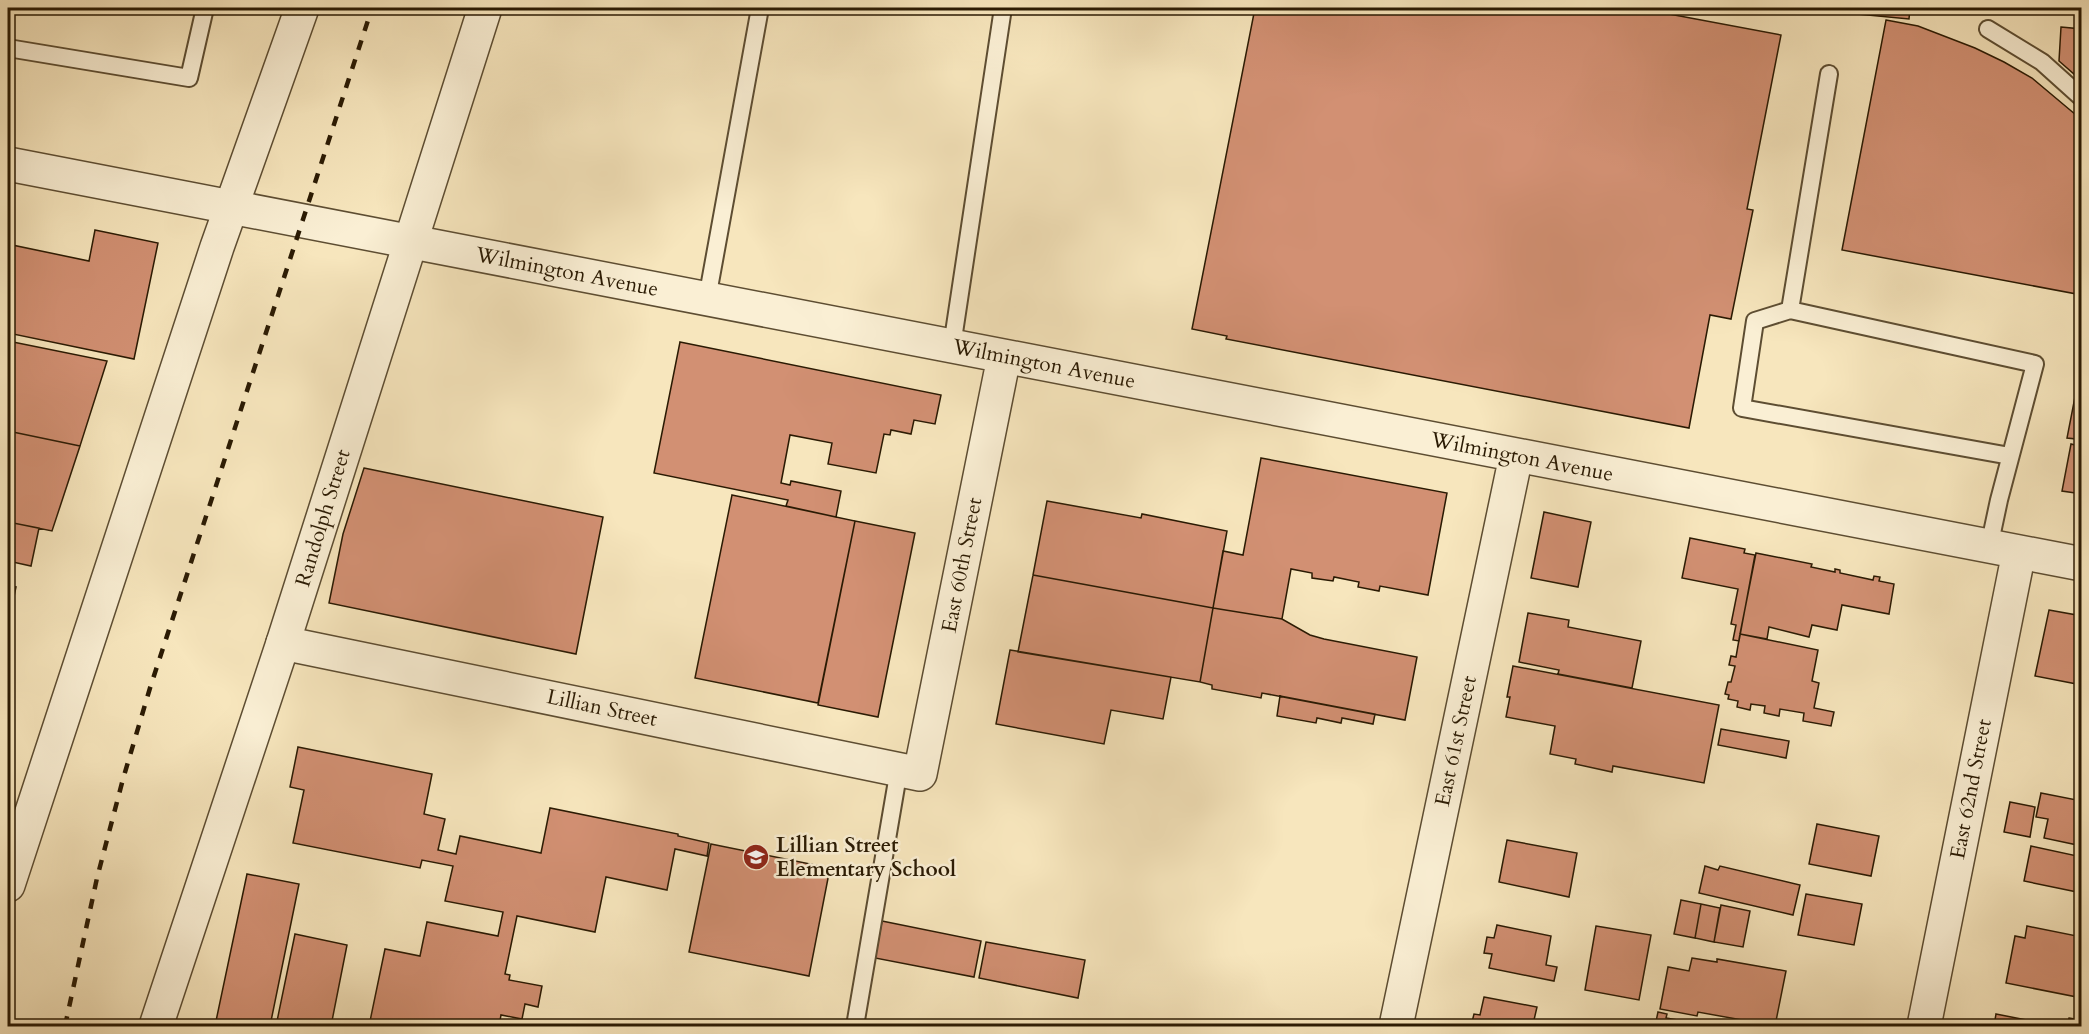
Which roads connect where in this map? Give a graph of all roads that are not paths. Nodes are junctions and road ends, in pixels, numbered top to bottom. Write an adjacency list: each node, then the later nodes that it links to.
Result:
1 (205, 8): 7 (lane)
2 (302, 8): 11 (street)
3 (484, 8): 12 (street, Randolph Street)
4 (760, 8): 13 (lane)
5 (1003, 8): 15 (lane)
6 (1988, 29): 9 (lane)
7 (8, 48)
8 (1829, 74): 14 (lane)
9 (2082, 98)
10 (8, 164): 11 (street, Wilmington Avenue)
11 (231, 207): 12 (street, Wilmington Avenue); 23 (street)
12 (409, 242): 13 (street, Wilmington Avenue); 21 (street, Randolph Street)
13 (707, 299): 15 (street, Wilmington Avenue)
14 (1790, 310): 18 (lane); 18 (lane)
15 (952, 346): 16 (street, Wilmington Avenue)
16 (1004, 357): 17 (street, Wilmington Avenue); 22 (street, East 60th Street)
17 (1516, 456): 19 (street, Wilmington Avenue); 26 (street, East 61st Street)
18 (2010, 456): 19 (lane)
19 (2004, 550): 20 (street, Wilmington Avenue); 27 (street, East 62nd Street)
20 (2082, 564)
21 (283, 643): 22 (street, Lillian Street); 24 (street, Randolph Street)
22 (910, 772): 25 (lane)
23 (8, 885)
24 (156, 1026)
25 (855, 1026)
26 (1396, 1026)
27 (1924, 1026)

